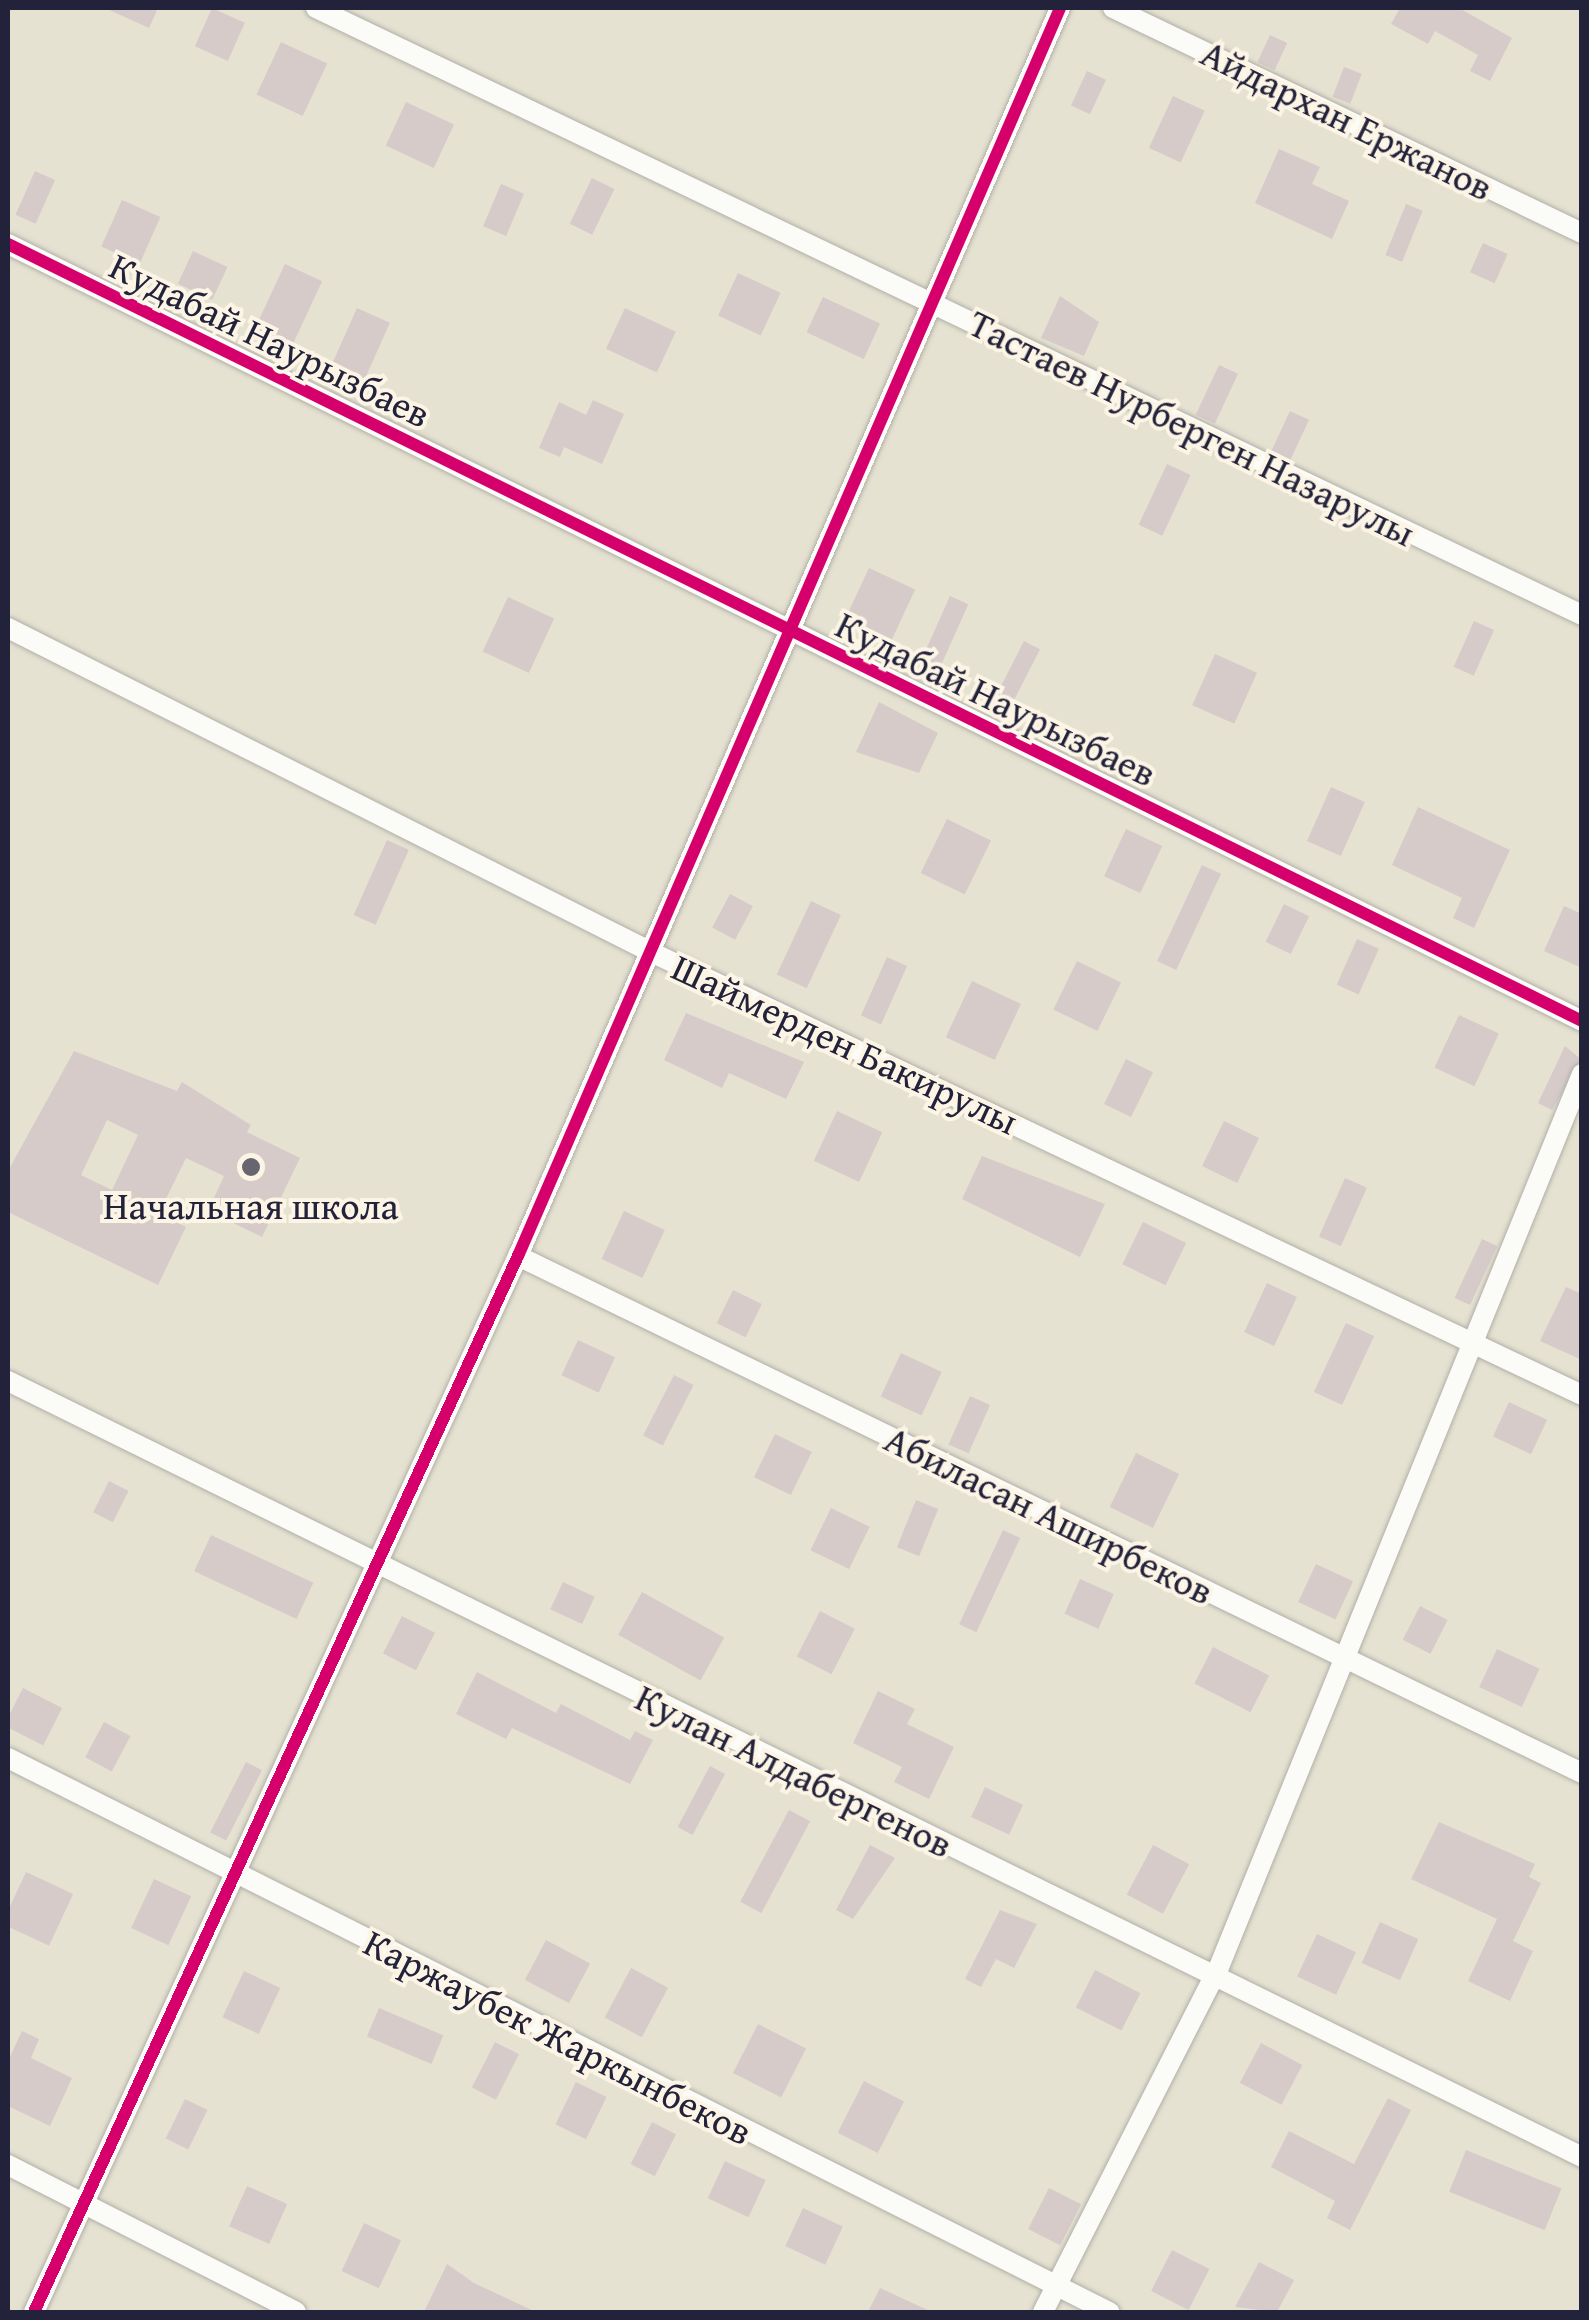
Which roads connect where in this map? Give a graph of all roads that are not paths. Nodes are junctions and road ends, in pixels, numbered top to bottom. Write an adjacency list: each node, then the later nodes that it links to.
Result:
1 (316, 8): 6 (street, Тастаев Нурберген Назарулы)
2 (1060, 8): 6 (street)
3 (1113, 8): 4 (street, Айдархан Ержанов)
4 (1582, 234)
5 (8, 244): 9 (street, Кудабай Наурызбаев)
6 (931, 303): 7 (street, Тастаев Нурберген Назарулы); 9 (street)
7 (1582, 615)
8 (8, 628): 10 (street, Шаймерден Бакирулы)
9 (788, 630): 10 (street); 11 (street, Кудабай Наурызбаев)
10 (651, 952): 13 (street); 14 (street, Шаймерден Бакирулы)
11 (1582, 1022)
12 (1582, 1074): 14 (street)
13 (518, 1256): 17 (street); 18 (street, Абиласан Аширбеков)
14 (1472, 1342): 16 (street, Шаймерден Бакирулы); 18 (street)
15 (8, 1381): 17 (street, Кулан Алдабергенов)
16 (1582, 1395)
17 (379, 1565): 21 (street); 22 (street, Кулан Алдабергенов)
18 (1345, 1658): 20 (street, Абиласан Аширбеков); 22 (street)
19 (8, 1758): 21 (street, Каржаубек Жаркынбеков)
20 (1582, 1772)
21 (241, 1876): 25 (street); 26 (street, Каржаубек Жаркынбеков)
22 (1212, 1979): 23 (street, Кулан Алдабергенов); 26 (street)
23 (1582, 2157)
24 (8, 2164): 25 (street)
25 (84, 2204): 27 (street); 28 (street)
26 (1055, 2288): 29 (street); 30 (street, Каржаубек Жаркынбеков)
27 (34, 2312)
28 (296, 2312)
29 (1043, 2312)
30 (1109, 2312)

